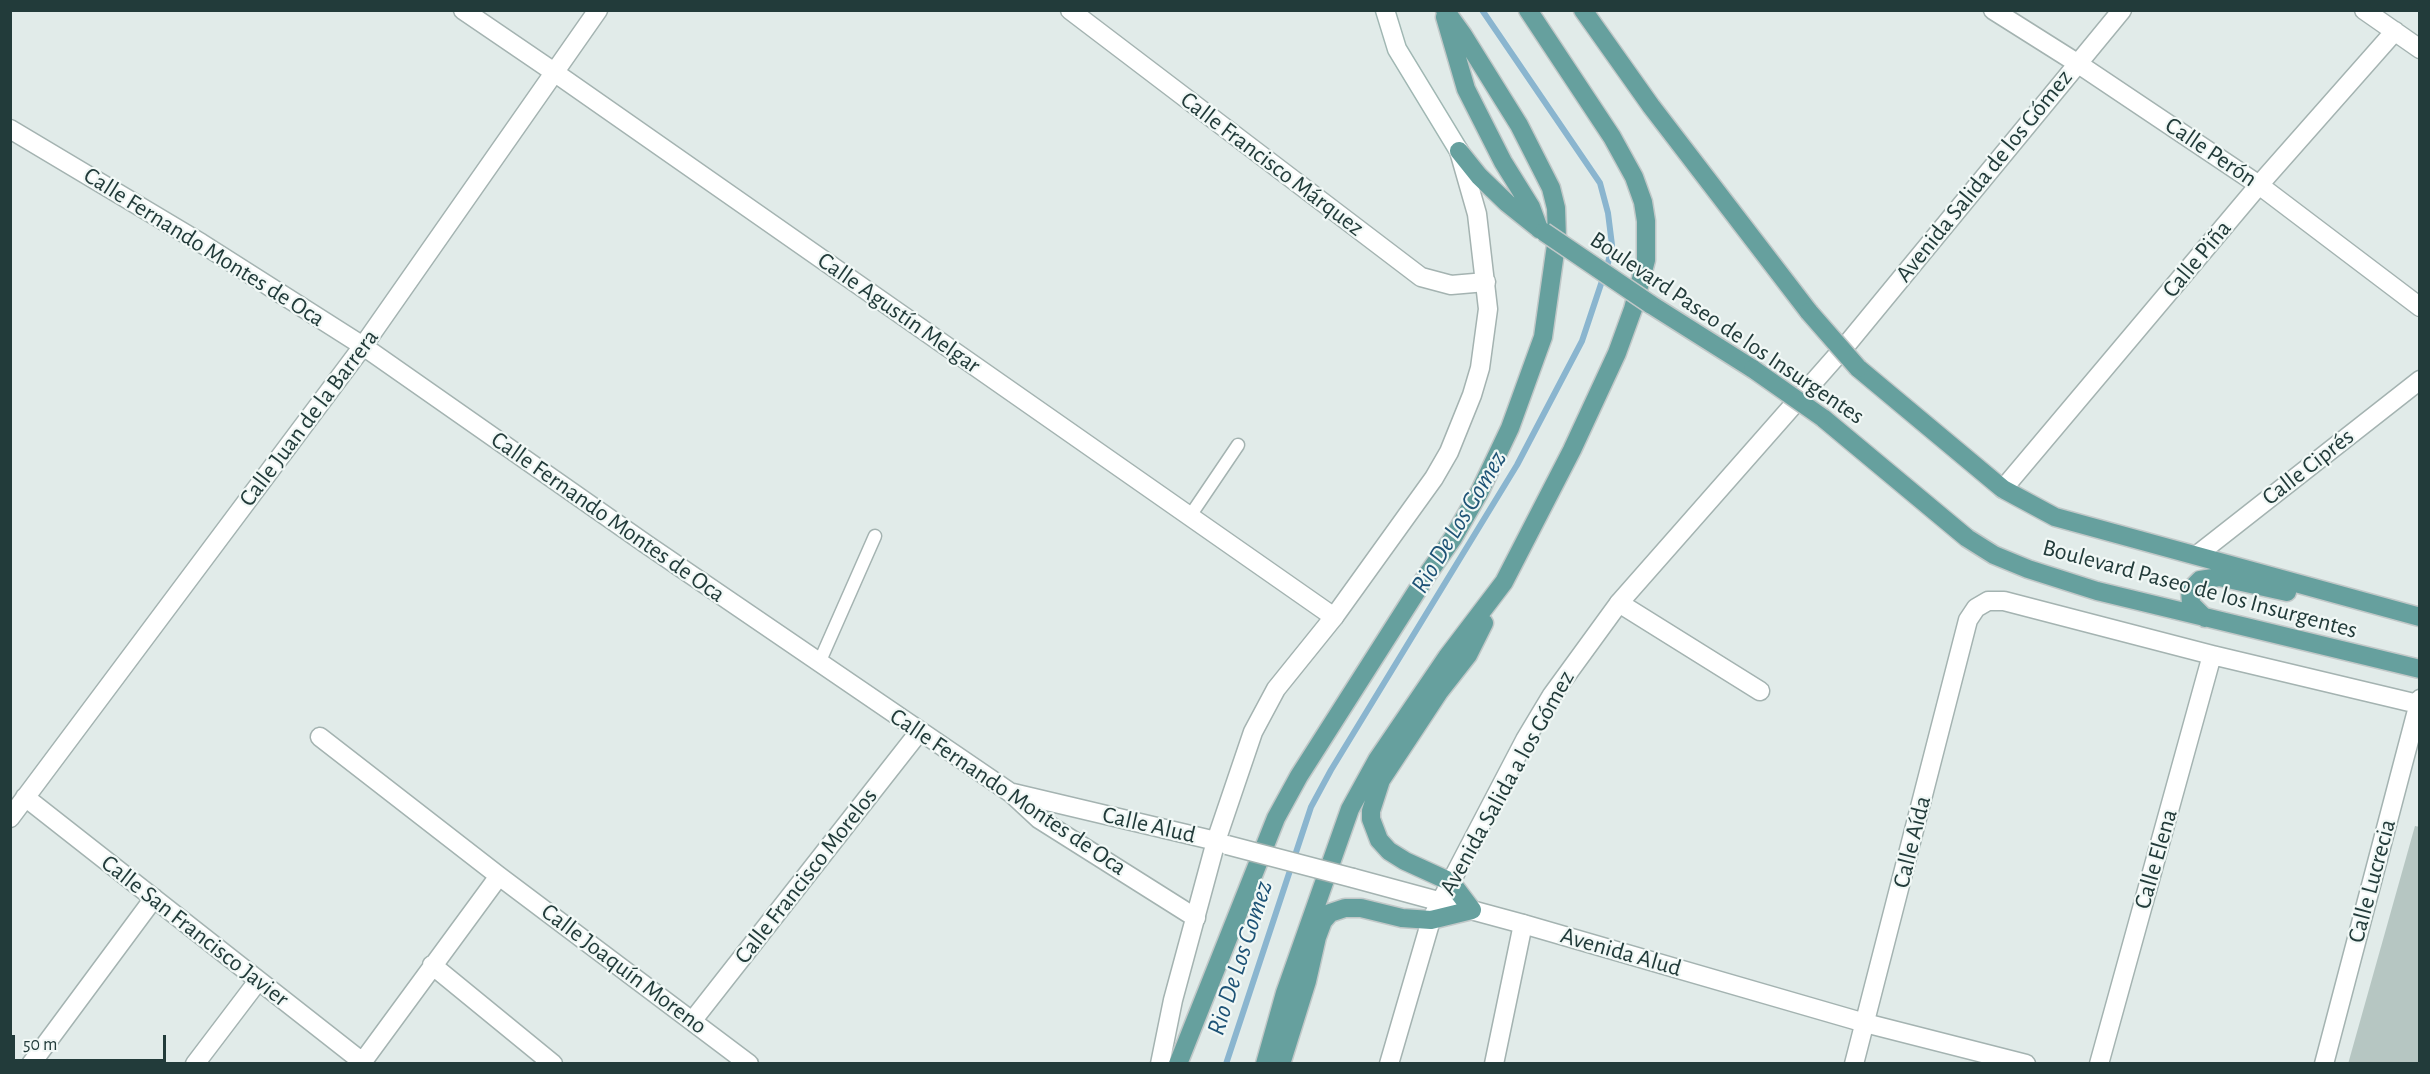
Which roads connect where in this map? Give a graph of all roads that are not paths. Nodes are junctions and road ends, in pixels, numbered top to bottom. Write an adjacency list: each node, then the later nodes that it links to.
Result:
1 (464, 10): 14 (street, Calle Agustín Melgar)
2 (598, 10): 14 (street, Calle Juan de la Barrera)
3 (1070, 10): 19 (street, Calle Francisco Márquez)
4 (1384, 10): 16 (street)
5 (1444, 10): 18 (main road); 63 (main road)
6 (1528, 10): 29 (main road)
7 (1583, 10): 25 (main road, Boulevard Paseo de los Insurgentes, bridge)
8 (1992, 10): 13 (street, Calle Perón)
9 (2122, 10): 13 (street, Avenida Salida de los Gómez)
10 (2364, 10): 11 (street)
11 (2395, 32): 12 (street); 17 (street, Calle Piña)
12 (2420, 49)
13 (2077, 63): 17 (street, Calle Perón); 21 (street, Avenida Salida de los Gómez)
14 (554, 72): 22 (street, Calle Juan de la Barrera); 26 (street, Calle Agustín Melgar)
15 (10, 129): 22 (street, Calle Fernando Montes de Oca)
16 (1460, 151): 18 (main road, Boulevard Paseo de los Insurgentes); 19 (street)
17 (2259, 185): 20 (street, Calle Perón); 25 (street, Calle Piña)
18 (1541, 230): 33 (main road, Boulevard Paseo de los Insurgentes, bridge)
19 (1486, 282): 31 (street)
20 (2420, 307)
21 (1848, 343): 30 (street, Avenida Salida a los Gómez)
22 (363, 346): 35 (street, Calle Fernando Montes de Oca); 42 (street, Calle Juan de la Barrera)
23 (2420, 380): 28 (street, Calle Ciprés)
24 (1238, 445): 26 (lane)
25 (2003, 489): 28 (main road, Boulevard Paseo de los Insurgentes)
26 (1190, 516): 31 (street, Calle Agustín Melgar)
27 (875, 536): 35 (lane)
28 (2197, 555): 32 (main road, Boulevard Paseo de los Insurgentes)
29 (1504, 582): 46 (main road); 64 (main road)
30 (1619, 603): 37 (street); 46 (street, Avenida Salida a los Gómez)
31 (1334, 617): 44 (street)
32 (2417, 617): 33 (main road)
33 (2207, 619): 36 (main road, Boulevard Paseo de los Insurgentes)
34 (2212, 656): 38 (street); 56 (street, Calle Aída); 70 (street, Calle Elena)
35 (819, 663): 39 (street, Calle Fernando Montes de Oca)
36 (2420, 669)
37 (1760, 691)
38 (2419, 702): 71 (street, Calle Lucrecia)
39 (919, 732): 41 (street, Calle Fernando Montes de Oca); 55 (street, Calle Francisco Morelos)
40 (320, 737): 45 (street, Calle Joaquín Moreno)
41 (1011, 793): 44 (street, Calle Alud); 50 (street, Calle Fernando Montes de Oca)
42 (25, 798): 43 (street, Calle Juan de la Barrera); 47 (street, Calle San Francisco Javier)
43 (10, 818)
44 (1221, 843): 48 (street, Avenida Alud, bridge); 50 (street)
45 (499, 876): 53 (street); 55 (street, Calle Joaquín Moreno)
46 (1451, 882): 48 (street, Avenida Salida a los Gómez); 49 (main road)
47 (154, 898): 54 (street, Calle San Francisco Javier); 58 (street)
48 (1440, 902): 49 (street, Avenida Alud); 51 (street, Avenida Salida a los Gómez)
49 (1472, 910): 51 (main road); 52 (street, Avenida Alud)
50 (1196, 918): 62 (street)
51 (1431, 920): 65 (main road); 66 (street, Avenida Salida a los Gómez)
52 (1523, 924): 56 (street, Avenida Alud); 67 (street)
53 (432, 965): 57 (street); 60 (street)
54 (258, 981): 57 (street, Calle San Francisco Javier); 59 (street)
55 (693, 1020): 61 (street, Calle Joaquín Moreno)
56 (1865, 1023): 68 (street, Calle Aída); 69 (street, Avenida Alud)
57 (363, 1063)
58 (31, 1064)
59 (195, 1064)
60 (553, 1064)
61 (749, 1064)
62 (1160, 1064)
63 (1179, 1064)
64 (1265, 1064)
65 (1281, 1064)
66 (1389, 1064)
67 (1494, 1064)
68 (1854, 1064)
69 (2026, 1064)
70 (2099, 1064)
71 (2324, 1064)

